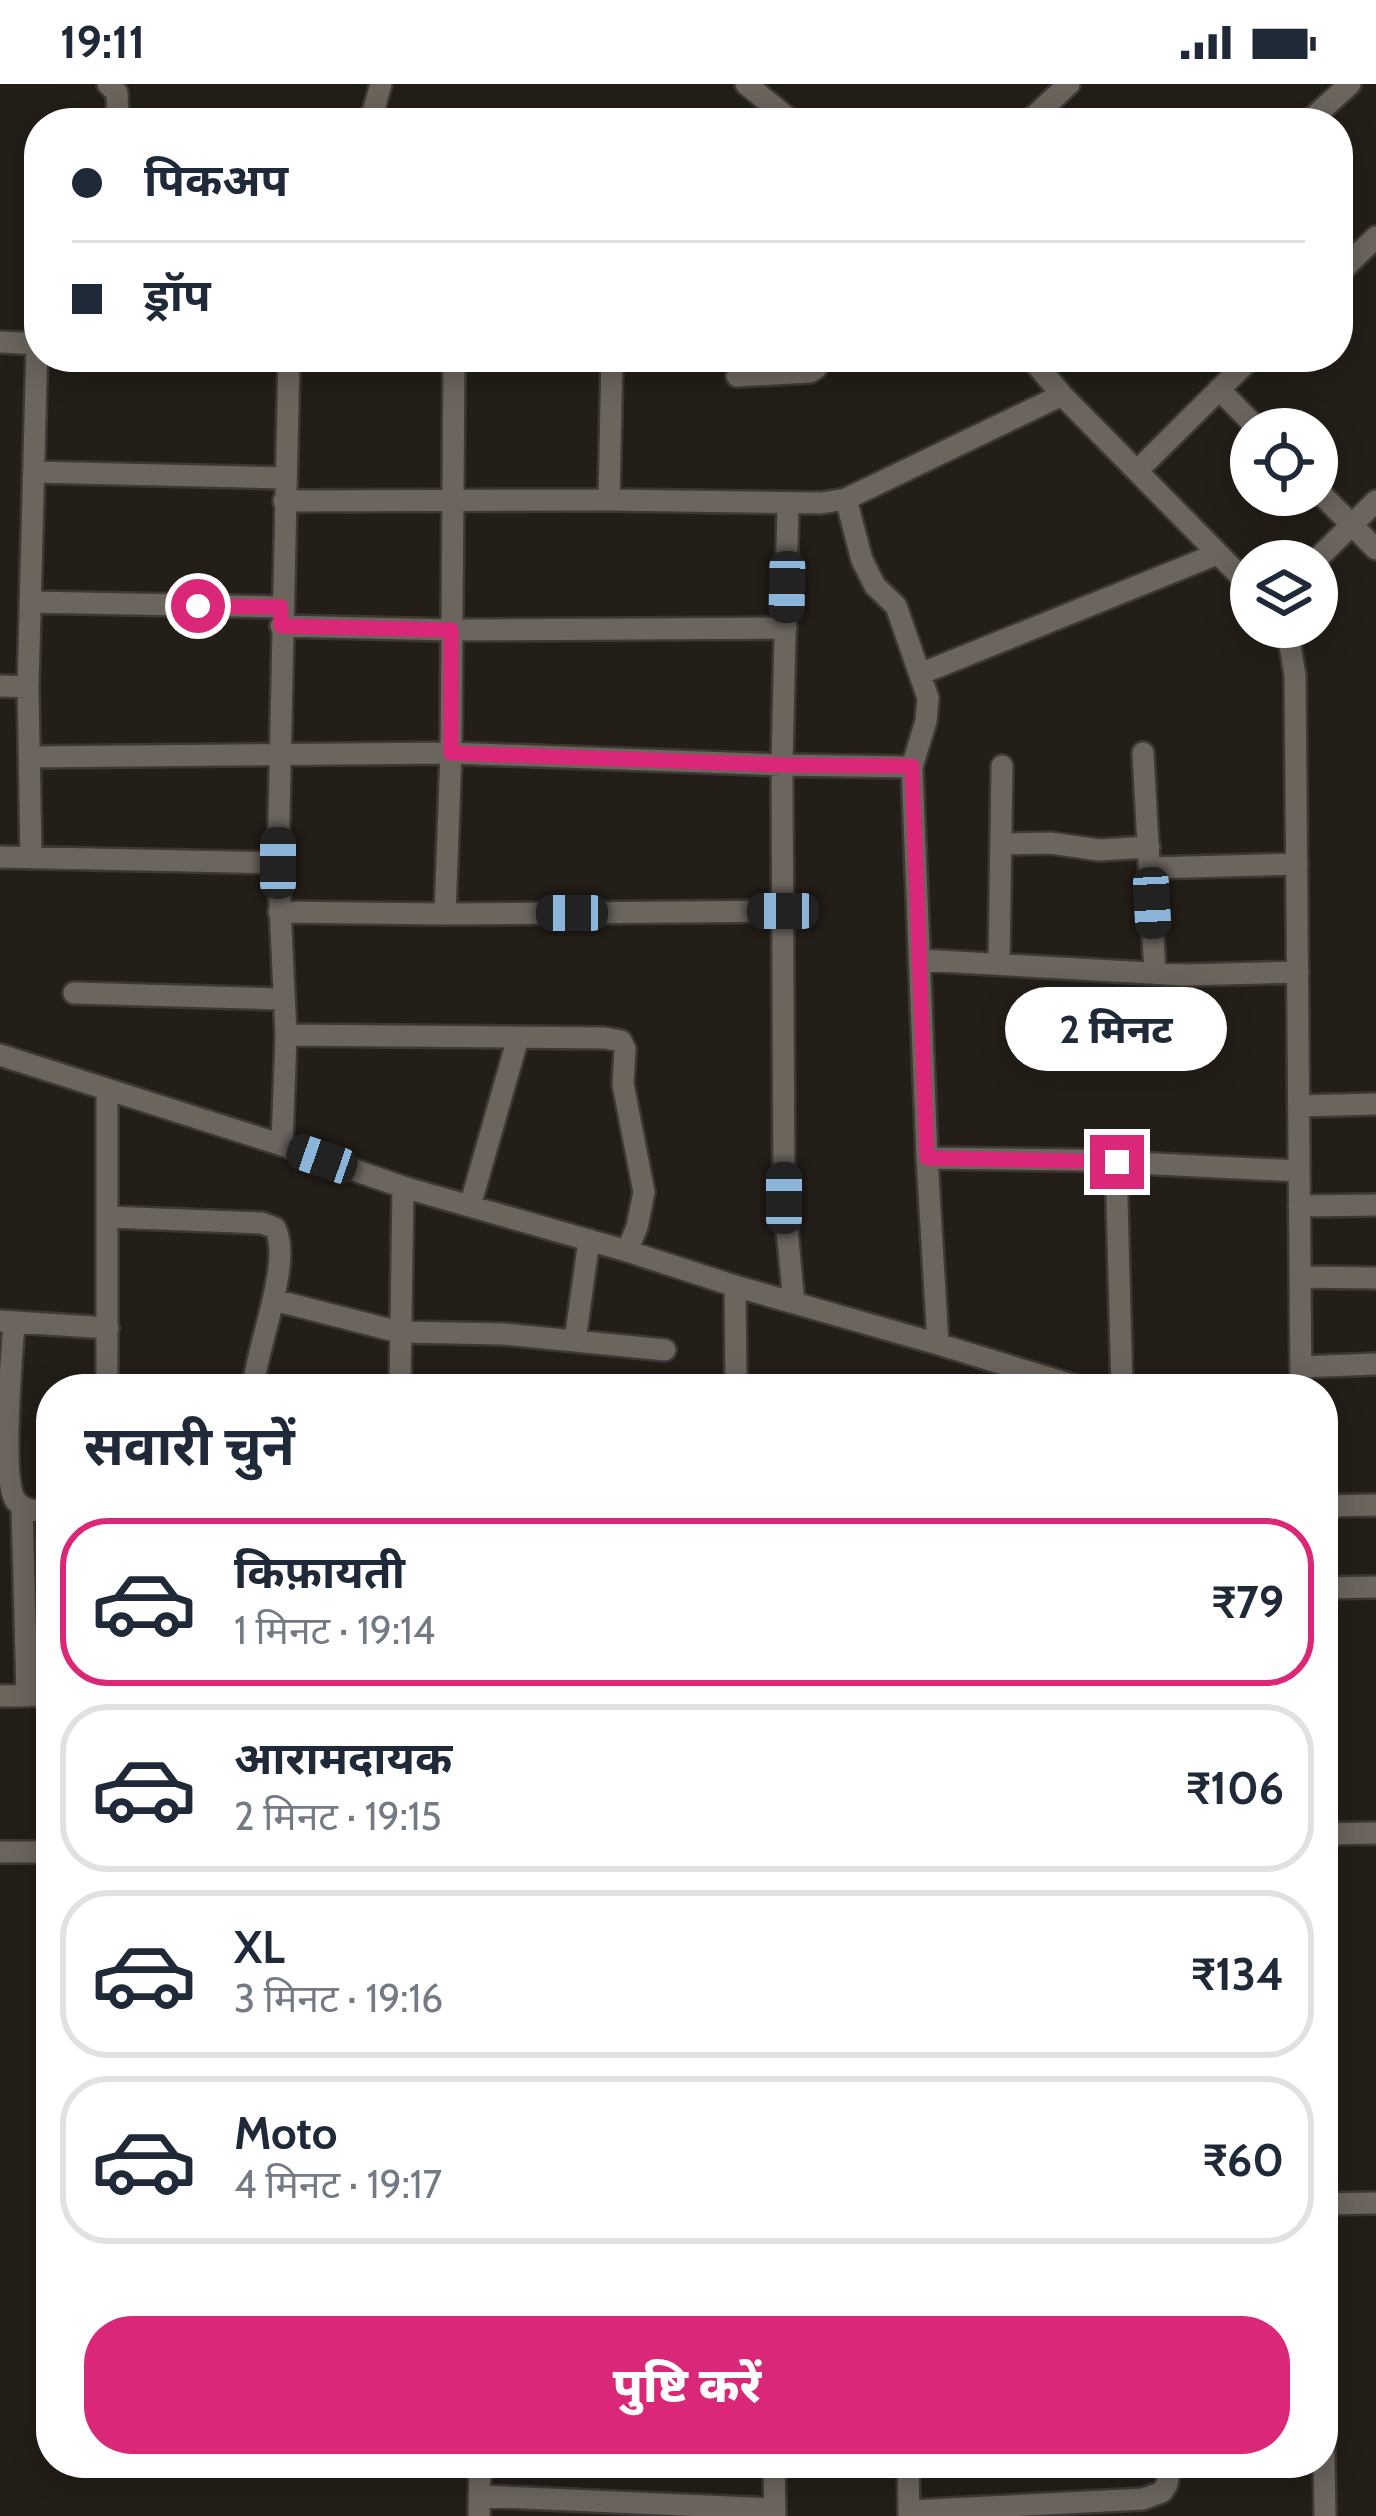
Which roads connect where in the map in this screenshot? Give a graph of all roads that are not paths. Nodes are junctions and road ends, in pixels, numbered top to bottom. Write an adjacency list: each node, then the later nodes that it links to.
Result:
1 (746, 84): 4 (street)
2 (1070, 84): 5 (street)
3 (1350, 84): 6 (street)
4 (776, 108)
5 (1044, 108)
6 (1324, 108)
7 (1376, 237): 8 (street)
8 (1353, 259)
9 (37, 372): 21 (street)
10 (289, 372): 22 (street)
11 (454, 372): 27 (street)
12 (612, 372): 24 (street)
13 (810, 372): 16 (street)
14 (1046, 372): 18 (street)
15 (1237, 372): 17 (street)
16 (736, 376)
17 (1219, 389): 19 (street); 20 (street)
18 (1062, 394): 20 (street); 23 (street)
19 (1238, 408)
20 (1136, 471): 33 (street)
21 (34, 472): 22 (street); 35 (street)
22 (285, 478): 25 (street)
23 (846, 499): 28 (street); 40 (street)
24 (609, 500): 27 (street); 28 (street)
25 (284, 501): 27 (street); 36 (street)
26 (1376, 501): 30 (street)
27 (452, 503): 38 (street)
28 (788, 504): 37 (street)
29 (1338, 511): 30 (street)
30 (1353, 526): 31 (street); 32 (street)
31 (1338, 540)
32 (1376, 549)
33 (1217, 554): 34 (street); 40 (street)
34 (1230, 567)
35 (30, 602): 36 (street); 42 (street)
36 (281, 617): 38 (street); 43 (street)
37 (786, 628): 38 (street); 47 (street)
38 (451, 630): 44 (street)
39 (1289, 648): 55 (street)
40 (920, 674): 48 (street)
41 (0, 686): 42 (street)
42 (28, 687): 46 (street)
43 (279, 753): 44 (street); 46 (street); 54 (street)
44 (451, 753): 47 (street); 58 (street)
45 (1143, 753): 53 (street)
46 (30, 757): 52 (street)
47 (782, 765): 48 (street); 56 (street)
48 (912, 766): 59 (street)
49 (1002, 766): 50 (street)
50 (1001, 844): 53 (street); 60 (street)
51 (0, 857): 52 (street)
52 (31, 858): 54 (street)
53 (1149, 858): 55 (street); 62 (street)
54 (278, 863): 57 (street)
55 (1297, 864): 61 (street)
56 (783, 911): 58 (street); 86 (street)
57 (279, 912): 58 (street); 64 (street)
58 (445, 914)
59 (920, 960): 60 (street); 72 (street)
60 (999, 964): 62 (street)
61 (1298, 972): 62 (street); 70 (street)
62 (1156, 973)
63 (74, 993): 64 (street)
64 (283, 999): 65 (street)
65 (286, 1035): 66 (street); 71 (street)
66 (518, 1038): 77 (street); 81 (street)
67 (0, 1055): 68 (street)
68 (106, 1089): 71 (street); 79 (street)
69 (1376, 1104): 70 (street)
70 (1299, 1106): 74 (street)
71 (282, 1144): 75 (street)
72 (927, 1158): 73 (street); 91 (street)
73 (1117, 1162): 74 (street); 99 (street)
74 (1299, 1172): 78 (street)
75 (404, 1187): 77 (street); 89 (street)
76 (1376, 1205): 78 (street)
77 (470, 1206): 80 (street)
78 (1300, 1206): 82 (street)
79 (108, 1217): 85 (street); 88 (street)
80 (589, 1240): 81 (street); 90 (street)
81 (627, 1251): 84 (street)
82 (1300, 1277): 83 (street); 100 (street)
83 (1376, 1278)
84 (735, 1286): 86 (street); 97 (street)
85 (274, 1300): 89 (street); 95 (street)
86 (794, 1303): 91 (street)
87 (7, 1322): 88 (street); 104 (street)
88 (107, 1328): 94 (street)
89 (399, 1332): 90 (street); 96 (street)
90 (575, 1341): 92 (street)
91 (938, 1344): 98 (street)
92 (665, 1350)
93 (1376, 1364): 101 (street)
94 (107, 1374)
95 (255, 1374)
96 (400, 1374)
97 (736, 1374)
98 (1036, 1374)
99 (1122, 1374)
100 (1301, 1374)
101 (1322, 1374)
102 (1376, 1504): 103 (street)
103 (1338, 1505)
104 (22, 1507): 105 (street); 109 (street)
105 (36, 1510)
106 (1338, 1588): 107 (street)
107 (1376, 1588)
108 (0, 1696): 109 (street)
109 (27, 1696): 110 (street)
110 (36, 1696)
111 (1376, 1833): 112 (street)
112 (1338, 1834)
113 (0, 1852): 114 (street)
114 (36, 1852)
115 (1376, 2203): 116 (street)
116 (1338, 2204)
117 (774, 2478): 122 (street)
118 (908, 2478): 123 (street)
119 (1168, 2478): 123 (street)
120 (1324, 2478): 124 (street)
121 (479, 2506): 122 (street)
122 (774, 2512)
123 (909, 2514)
124 (1325, 2516)

